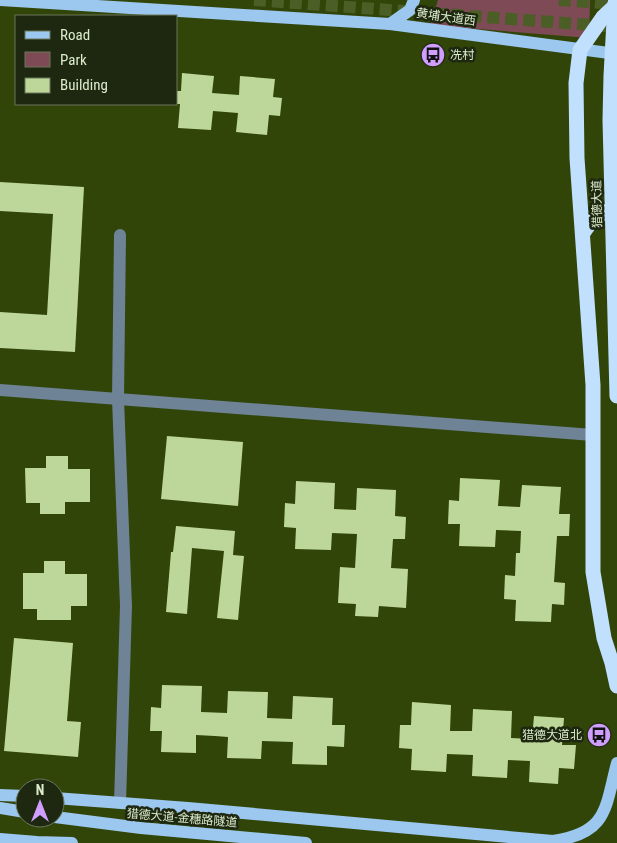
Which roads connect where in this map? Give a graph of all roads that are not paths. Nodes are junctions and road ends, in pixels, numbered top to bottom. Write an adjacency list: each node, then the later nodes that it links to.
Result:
1 (0, 0): 4 (main road, 黄埔大道西)
2 (414, 0): 4 (main road)
3 (615, 5): 5 (highway); 11 (highway, 猎德大道)
4 (390, 24): 5 (main road, 黄埔大道西)
5 (580, 50): 6 (main road, 黄埔大道西); 8 (highway)
6 (617, 54)
7 (617, 208): 8 (highway)
8 (583, 232): 13 (highway)
9 (120, 235): 12 (street)
10 (0, 390): 12 (street)
11 (617, 395)
12 (118, 398): 13 (street); 19 (street)
13 (593, 435): 14 (highway)
14 (617, 686)
15 (617, 763): 24 (main road)
16 (0, 795): 17 (main road)
17 (15, 796)
18 (65, 799): 19 (main road)
19 (120, 803): 24 (main road)
20 (0, 808): 21 (main road)
21 (15, 810)
22 (65, 818): 26 (main road, 猎德大道-金穗路隧道)
23 (0, 839): 25 (main road)
24 (536, 842)
25 (72, 843)
26 (306, 843)

